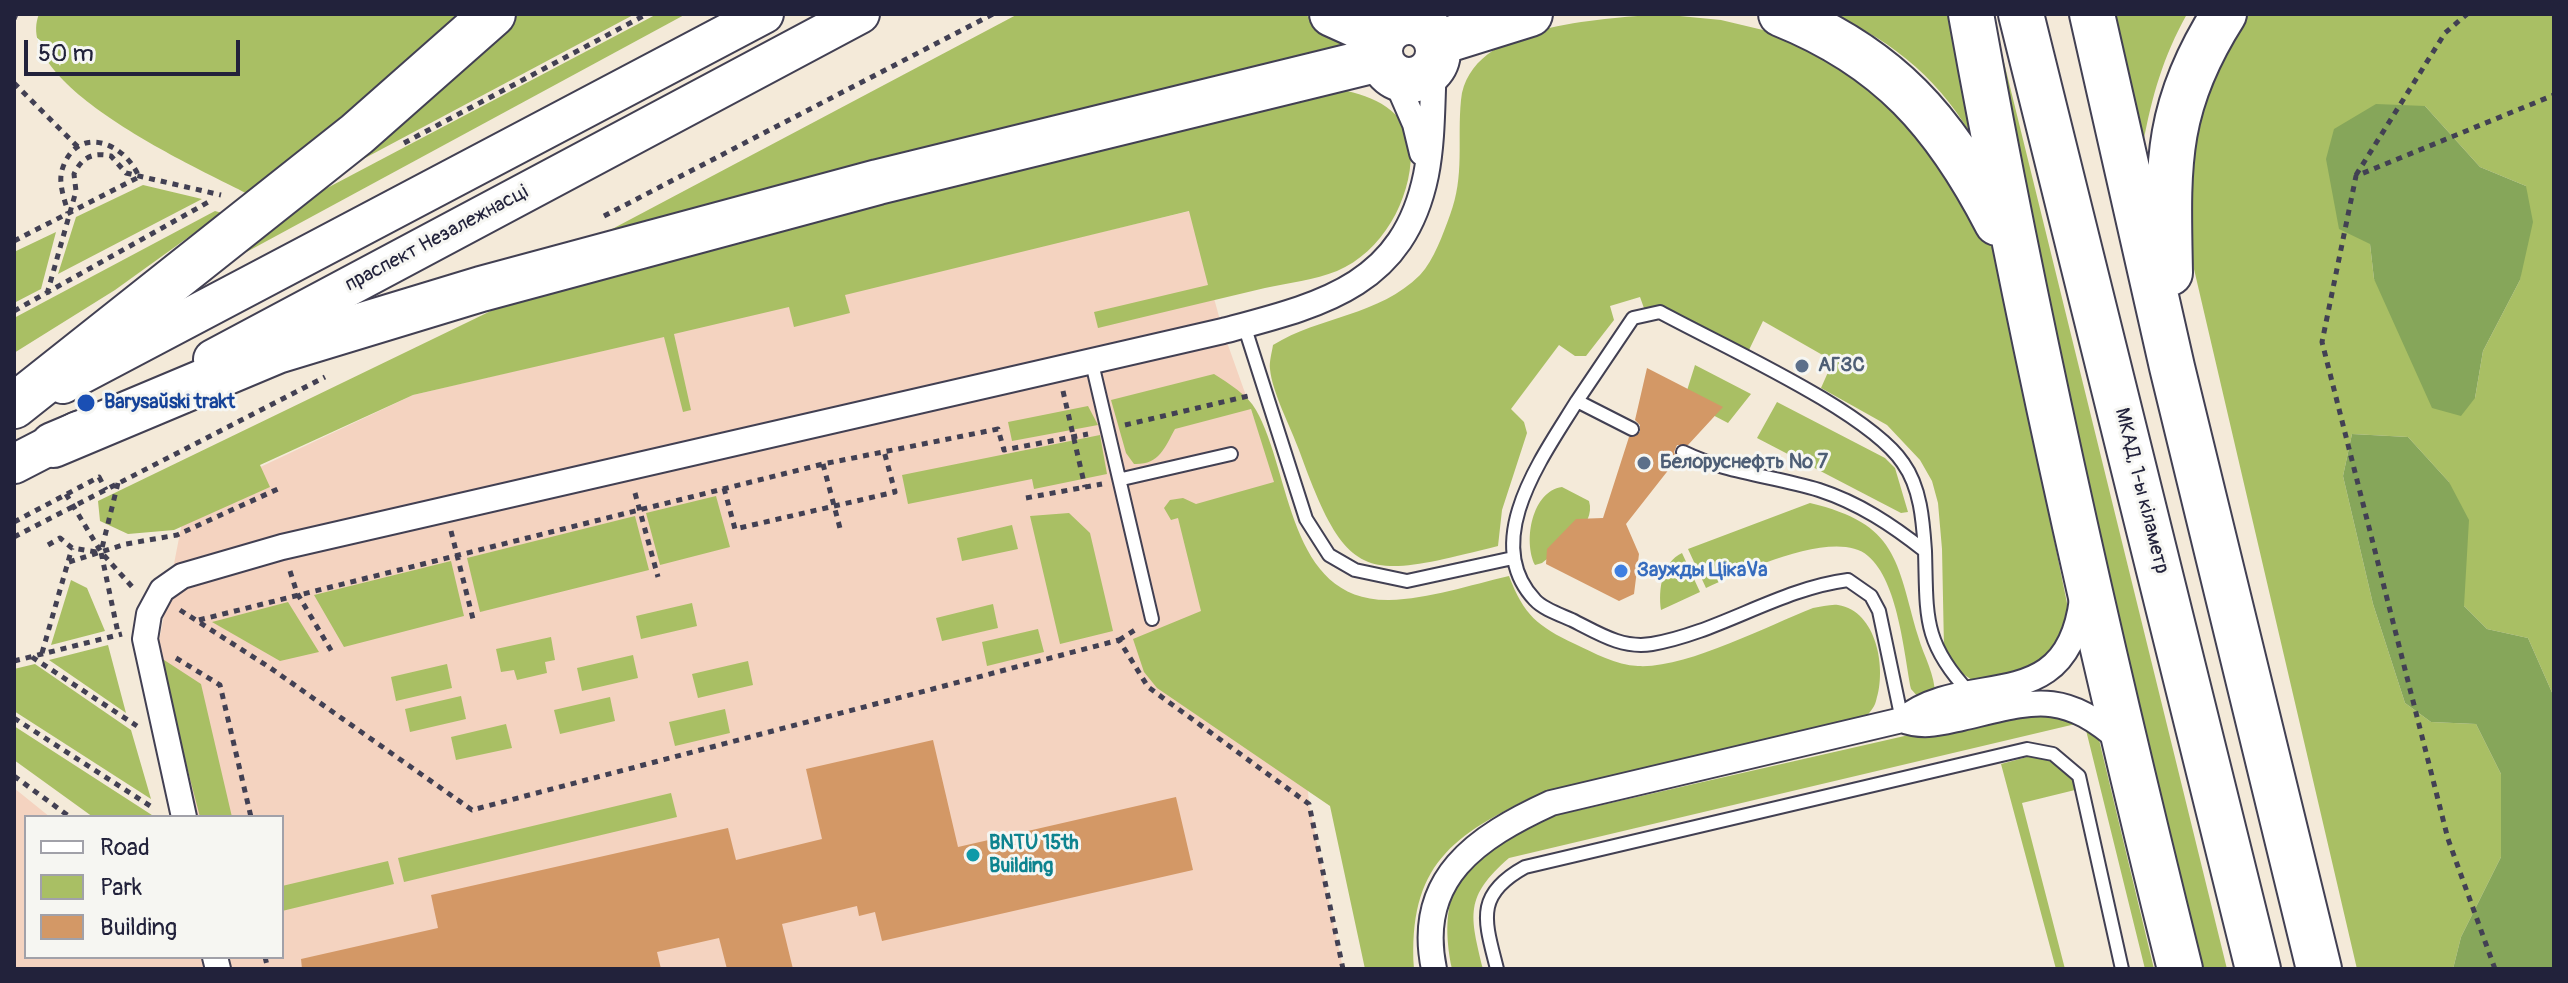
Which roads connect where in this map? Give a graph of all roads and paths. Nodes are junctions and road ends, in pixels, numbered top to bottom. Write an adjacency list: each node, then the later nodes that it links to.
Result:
1 (493, 14): 22 (highway)
2 (647, 14): 16 (path)
3 (764, 14): 34 (main road)
4 (860, 14): 38 (main road, праспект Незалежнасці)
5 (1332, 14): 13 (highway)
6 (1530, 14): 13 (highway)
7 (1781, 14): 25 (highway)
8 (1971, 14): 25 (highway)
9 (2021, 14): 93 (highway, МКАД, 1-ы кіламетр)
10 (2092, 14): 31 (highway)
11 (2224, 14): 31 (highway)
12 (2467, 14): 19 (path)
13 (1416, 46): 18 (street); 18 (street); 38 (highway)
14 (14, 83): 17 (path)
15 (2554, 95): 19 (path)
16 (400, 145)
17 (79, 148): 20 (path); 23 (path)
18 (1427, 171): 28 (street)
19 (2356, 176): 95 (path)
20 (139, 177): 21 (path); 23 (path); 23 (path)
21 (220, 195): 22 (path); 26 (path)
22 (264, 209): 34 (highway)
23 (68, 214): 24 (path); 26 (path)
24 (14, 241)
25 (2015, 259): 67 (highway)
26 (47, 294): 27 (path)
27 (14, 311)
28 (1244, 325): 29 (street); 32 (lane)
29 (1091, 359): 30 (street); 35 (lane)
30 (1058, 367): 37 (path); 44 (street)
31 (2172, 367): 94 (highway)
32 (1265, 392): 35 (path); 64 (lane)
33 (1577, 401): 36 (lane); 61 (lane); 64 (lane)
34 (14, 408)
35 (1110, 429): 37 (path); 45 (lane)
36 (1632, 429)
37 (1074, 437): 39 (path); 47 (path)
38 (53, 445): 42 (main road, праспект Незалежнасці)
39 (884, 451): 43 (path); 53 (path)
40 (1683, 452): 61 (lane)
41 (1231, 454): 45 (lane)
42 (14, 464)
43 (823, 464): 49 (path); 53 (path)
44 (628, 466): 54 (path); 55 (street)
45 (1122, 479): 47 (path); 71 (lane)
46 (118, 483): 62 (path)
47 (1085, 487): 52 (path)
48 (280, 488): 62 (path)
49 (724, 488): 53 (path); 54 (path)
50 (106, 490): 51 (path)
51 (66, 494): 56 (path); 62 (path)
52 (1026, 498)
53 (834, 506): 57 (path)
54 (639, 509): 63 (path); 66 (path)
55 (445, 511): 59 (street); 63 (path)
56 (14, 522)
57 (841, 532)
58 (48, 545): 60 (path)
59 (282, 547): 68 (path); 73 (street)
60 (72, 548): 62 (path); 65 (path)
61 (1925, 551): 78 (lane)
62 (101, 552): 65 (path)
63 (457, 555): 68 (path); 70 (path)
64 (1513, 558): 80 (lane)
65 (69, 562): 75 (path)
66 (658, 577)
67 (2085, 577): 78 (street); 82 (highway)
68 (297, 593): 72 (path); 74 (path)
69 (179, 609): 72 (path)
70 (473, 619)
71 (1152, 619)
72 (198, 621): 88 (path)
73 (145, 639): 75 (path); 86 (street); 87 (path)
74 (332, 652)
75 (42, 654): 76 (path)
76 (32, 657): 77 (path); 81 (path)
77 (14, 661)
78 (1971, 694): 80 (street)
79 (14, 718): 85 (path)
80 (1902, 720): 82 (street); 89 (street)
81 (141, 729)
82 (2124, 743): 92 (highway)
83 (14, 776): 84 (path)
84 (67, 815)
85 (171, 815)
86 (173, 815)
87 (251, 815)
88 (1343, 969)
89 (1434, 969)
90 (1497, 969): 91 (lane)
91 (2122, 969)
92 (2180, 969)
93 (2258, 969)
94 (2319, 969)
95 (2495, 969)

